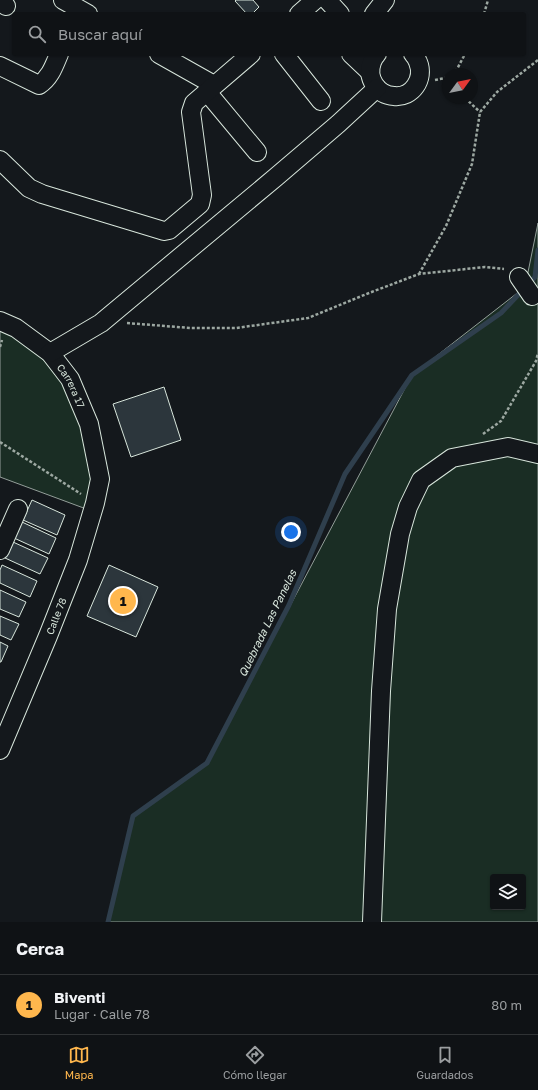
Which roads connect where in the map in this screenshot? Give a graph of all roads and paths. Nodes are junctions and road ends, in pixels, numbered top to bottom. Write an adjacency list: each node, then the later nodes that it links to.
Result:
1 (63, 0): 5 (street)
2 (327, 0): 6 (street)
3 (385, 0): 7 (street)
4 (488, 0): 8 (path)
5 (81, 12)
6 (338, 12)
7 (376, 12)
8 (485, 12)
9 (58, 56): 18 (street)
10 (161, 56): 21 (street)
11 (249, 56): 21 (street)
12 (286, 56): 22 (street)
13 (354, 56): 20 (street)
14 (376, 56): 20 (street)
15 (414, 56): 20 (street)
16 (464, 56): 19 (path)
17 (538, 60): 24 (path)
18 (0, 66)
19 (458, 68)
20 (373, 80): 31 (street)
21 (211, 89): 25 (street); 26 (street)
22 (321, 100)
23 (471, 104): 24 (path)
24 (480, 112): 27 (path)
25 (257, 152)
26 (0, 160)
27 (419, 274): 28 (path); 31 (path)
28 (519, 277): 29 (street)
29 (532, 296)
30 (0, 321): 32 (street, Carrera 17)
31 (101, 323): 32 (street)
32 (50, 353): 37 (street, Carrera 17)
33 (538, 353): 34 (path)
34 (483, 435)
35 (0, 442): 38 (path)
36 (538, 454): 42 (street)
37 (100, 479): 41 (street, Calle 78)
38 (84, 496)
39 (18, 509): 40 (street)
40 (0, 550)
41 (0, 750)
42 (372, 922)

